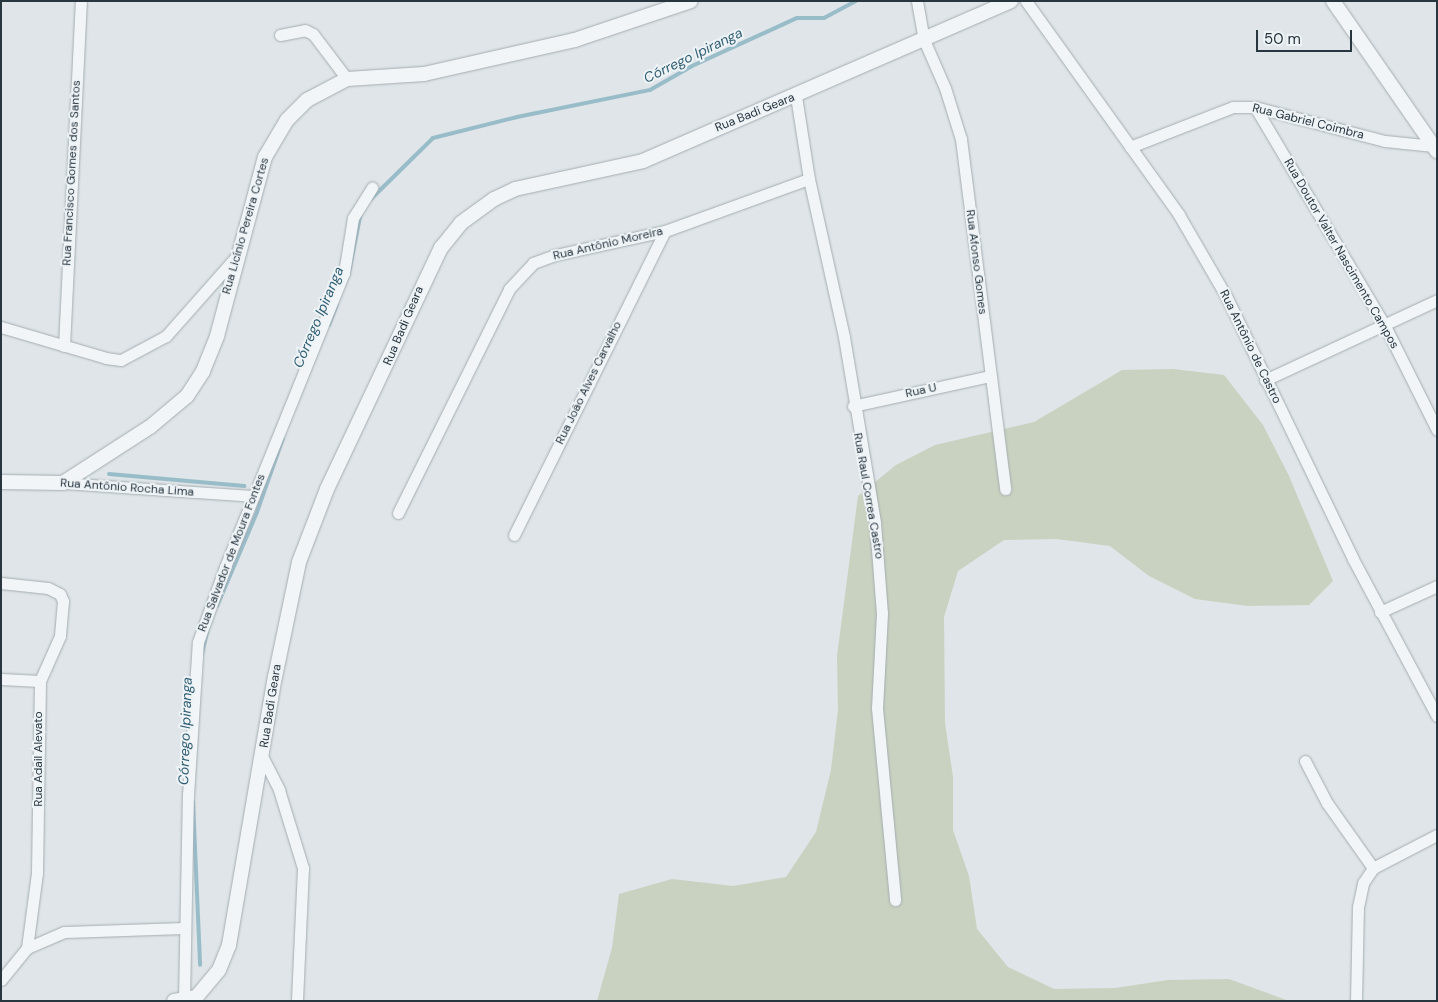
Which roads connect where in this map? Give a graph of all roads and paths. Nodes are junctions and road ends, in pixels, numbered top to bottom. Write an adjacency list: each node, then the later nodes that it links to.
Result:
1 (81, 1): 21 (street, Rua Francisco Gomes dos Santos)
2 (691, 1): 9 (street, Rua Licínio Pereira Cortes)
3 (916, 1): 8 (street, Rua Afonso Gomes)
4 (1011, 1): 8 (street, Rua Badi Geara)
5 (1026, 1): 12 (street, Rua Antônio de Castro)
6 (1333, 1): 13 (street)
7 (280, 34): 9 (street)
8 (924, 40): 10 (street, Rua Badi Geara); 22 (street, Rua Afonso Gomes)
9 (347, 79): 17 (street, Rua Licínio Pereira Cortes)
10 (796, 96): 14 (street, Rua Raul Correa Castro); 38 (street, Rua Badi Geara)
11 (1255, 107): 12 (street, Rua Gabriel Coimbra); 13 (street, Rua Gabriel Coimbra); 19 (street, Rua Doutor Valter Nascimento Campos)
12 (1130, 146): 23 (street, Rua Antônio de Castro)
13 (1435, 148)
14 (809, 179): 16 (street, Rua Antônio Moreira); 24 (street, Rua Raul Correa Castro)
15 (372, 188): 29 (street, Rua Salvador de Moura Fontes)
16 (665, 231): 30 (street, Rua Antônio Moreira); 31 (street, Rua João Alves Carvalho)
17 (236, 257): 21 (street); 27 (street, Rua Licínio Pereira Cortes)
18 (1437, 300): 19 (street)
19 (1385, 326): 23 (street); 25 (street, Rua Doutor Valter Nascimento Campos)
20 (1, 327): 21 (street)
21 (64, 346)
22 (990, 376): 24 (street, Rua U); 28 (street, Rua Afonso Gomes)
23 (1265, 380): 34 (street, Rua Antônio de Castro)
24 (853, 406): 42 (street, Rua Raul Correa Castro)
25 (1437, 430)
26 (1, 482): 27 (street, Rua Antônio Rocha Lima)
27 (63, 483): 29 (street, Rua Antônio Rocha Lima)
28 (1005, 489)
29 (254, 496): 43 (street, Rua Salvador de Moura Fontes)
30 (398, 513)
31 (514, 535)
32 (1, 583): 36 (street, Rua Adail Alevato)
33 (1437, 586): 34 (street)
34 (1380, 612): 37 (street, Rua Antônio de Castro)
35 (1, 679): 36 (street)
36 (40, 682): 44 (street, Rua Adail Alevato)
37 (1437, 716)
38 (262, 758): 46 (street, Rua Badi Geara); 47 (street)
39 (1305, 760): 41 (street)
40 (1437, 836): 41 (street)
41 (1373, 868): 48 (street)
42 (895, 900)
43 (185, 928): 44 (street); 46 (street, Rua Salvador de Moura Fontes)
44 (27, 948): 45 (street)
45 (1, 980)
46 (187, 999)
47 (297, 1001)
48 (1356, 1001)

